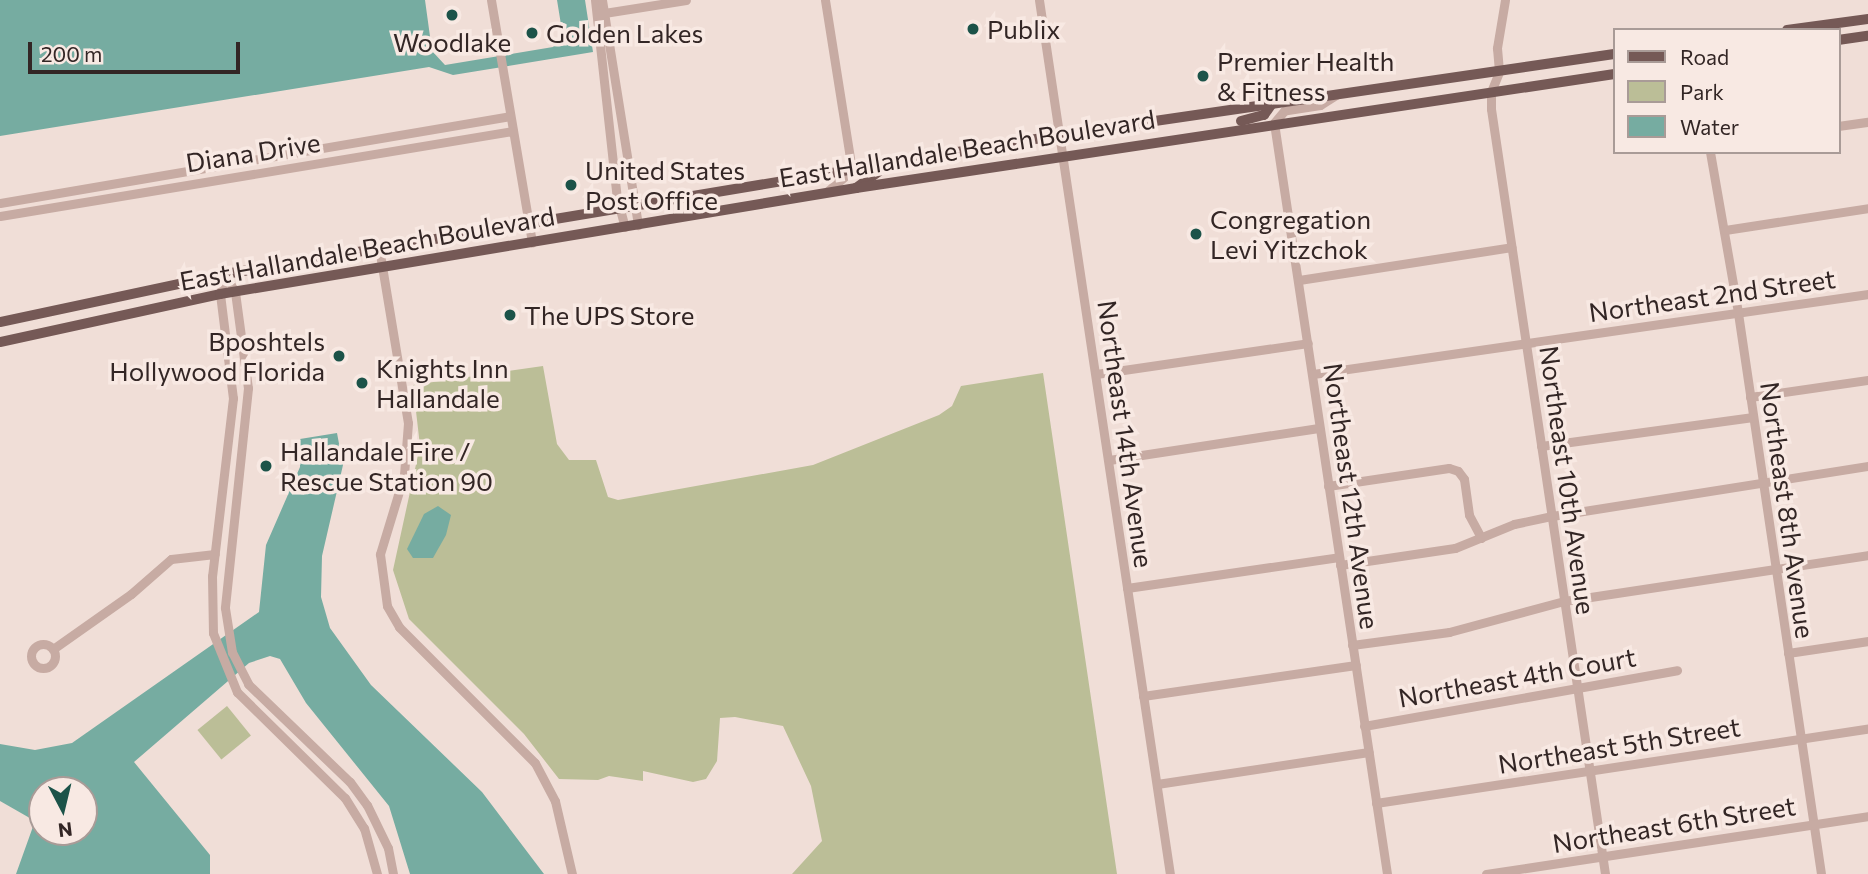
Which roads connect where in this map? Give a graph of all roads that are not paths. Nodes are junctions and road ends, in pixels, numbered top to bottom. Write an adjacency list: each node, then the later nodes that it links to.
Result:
1 (491, 0): 19 (street)
2 (594, 0): 8 (street)
3 (602, 0): 8 (street)
4 (686, 0): 8 (street)
5 (825, 0): 29 (street)
6 (1039, 0): 25 (street, Northeast 14th Avenue)
7 (1505, 0): 14 (street)
8 (600, 14): 35 (street); 37 (street)
9 (1868, 19): 10 (main road)
10 (1802, 28)
11 (1868, 36): 12 (main road)
12 (1840, 40)
13 (1612, 54): 14 (main road, East Hallandale Beach Boulevard)
14 (1499, 72): 16 (street); 17 (main road, East Hallandale Beach Boulevard)
15 (1612, 74): 16 (main road, East Hallandale Beach Boulevard)
16 (1491, 92): 21 (main road, East Hallandale Beach Boulevard); 44 (street, Northeast 10th Avenue)
17 (1339, 94): 18 (main road, East Hallandale Beach Boulevard); 21 (street)
18 (1271, 105): 24 (main road); 25 (main road, East Hallandale Beach Boulevard)
19 (510, 116): 23 (street); 30 (street, Diana Drive)
20 (1868, 122): 22 (street)
21 (1275, 123): 24 (main road, East Hallandale Beach Boulevard); 48 (street, Northeast 12th Avenue)
22 (1840, 126)
23 (513, 131): 33 (street, Diana Drive); 39 (street)
24 (1206, 133): 27 (main road, East Hallandale Beach Boulevard)
25 (1059, 135): 27 (street, Northeast 14th Avenue); 28 (main road, East Hallandale Beach Boulevard)
26 (1710, 154): 42 (street, Northeast 8th Avenue)
27 (1062, 155): 31 (main road, East Hallandale Beach Boulevard); 57 (street, Northeast 14th Avenue)
28 (893, 163): 29 (main road, East Hallandale Beach Boulevard); 31 (main road)
29 (852, 170): 32 (street); 35 (main road, East Hallandale Beach Boulevard)
30 (116, 183): 33 (street); 34 (street, Diana Drive)
31 (856, 188): 32 (main road, East Hallandale Beach Boulevard)
32 (822, 194): 40 (main road, East Hallandale Beach Boulevard)
33 (118, 196): 38 (street, Diana Drive)
34 (0, 203)
35 (635, 208): 37 (main road, East Hallandale Beach Boulevard); 40 (street)
36 (1868, 208): 42 (street)
37 (620, 210): 39 (main road, East Hallandale Beach Boulevard); 41 (street)
38 (0, 216)
39 (529, 224): 43 (street); 45 (main road, East Hallandale Beach Boulevard)
40 (638, 225): 41 (main road, East Hallandale Beach Boulevard)
41 (625, 227): 43 (main road, East Hallandale Beach Boulevard)
42 (1725, 230): 52 (street, Northeast 8th Avenue)
43 (532, 243): 46 (main road, East Hallandale Beach Boulevard)
44 (1511, 247): 48 (street); 55 (street, Northeast 10th Avenue)
45 (379, 248): 46 (street); 47 (main road, East Hallandale Beach Boulevard)
46 (383, 267): 49 (main road, East Hallandale Beach Boulevard); 96 (street)
47 (225, 274): 49 (street); 50 (street); 53 (main road, East Hallandale Beach Boulevard)
48 (1299, 280): 56 (street, Northeast 12th Avenue)
49 (235, 292): 50 (main road, East Hallandale Beach Boulevard); 95 (street)
50 (220, 294): 54 (main road, East Hallandale Beach Boulevard); 70 (street)
51 (1868, 294): 52 (street, Northeast 2nd Street)
52 (1738, 313): 55 (street, Northeast 2nd Street); 60 (street, Northeast 8th Avenue)
53 (0, 322)
54 (0, 342)
55 (1526, 343): 58 (street, Northeast 2nd Street); 63 (street, Northeast 10th Avenue)
56 (1308, 344): 57 (street); 58 (street, Northeast 12th Avenue)
57 (1096, 374): 64 (street, Northeast 14th Avenue)
58 (1313, 374): 62 (street, Northeast 12th Avenue)
59 (1868, 380): 60 (street)
60 (1750, 397): 61 (street, Northeast 8th Avenue)
61 (1753, 416): 63 (street); 66 (street, Northeast 8th Avenue)
62 (1319, 428): 64 (street); 67 (street, Northeast 12th Avenue)
63 (1541, 446): 68 (street, Northeast 10th Avenue)
64 (1109, 460): 74 (street, Northeast 14th Avenue)
65 (1868, 466): 66 (street)
66 (1764, 483): 68 (street); 73 (street, Northeast 8th Avenue)
67 (1328, 486): 69 (street); 72 (street, Northeast 12th Avenue)
68 (1552, 516): 69 (street); 75 (street, Northeast 10th Avenue)
69 (1481, 538): 72 (street)
70 (215, 554): 78 (street); 94 (street)
71 (1868, 555): 73 (street)
72 (1339, 561): 74 (street); 77 (street, Northeast 12th Avenue)
73 (1776, 569): 75 (street); 79 (street, Northeast 8th Avenue)
74 (1127, 588): 83 (street, Northeast 14th Avenue)
75 (1564, 601): 77 (street); 82 (street, Northeast 10th Avenue)
76 (1868, 641): 79 (street)
77 (1352, 645): 80 (street, Northeast 12th Avenue)
78 (53, 649)
79 (1788, 653): 86 (street, Northeast 8th Avenue)
80 (1356, 665): 83 (street); 84 (street, Northeast 12th Avenue)
81 (1677, 670): 82 (street, Northeast 4th Court)
82 (1577, 687): 84 (street, Northeast 4th Court); 88 (street, Northeast 10th Avenue)
83 (1143, 695): 89 (street, Northeast 14th Avenue)
84 (1364, 726): 87 (street, Northeast 12th Avenue)
85 (1868, 729): 86 (street, Northeast 5th Street)
86 (1801, 739): 88 (street, Northeast 5th Street); 92 (street, Northeast 8th Avenue)
87 (1368, 752): 89 (street); 90 (street, Northeast 12th Avenue)
88 (1590, 772): 90 (street, Northeast 5th Street); 93 (street, Northeast 10th Avenue)
89 (1157, 784): 97 (street, Northeast 14th Avenue)
90 (1376, 803): 98 (street, Northeast 12th Avenue)
91 (1868, 816): 92 (street, Northeast 6th Street)
92 (1814, 824): 93 (street, Northeast 6th Street); 101 (street, Northeast 8th Avenue)
93 (1602, 857): 99 (street, Northeast 6th Street); 100 (street, Northeast 10th Avenue)
94 (377, 874)
95 (393, 874)
96 (572, 874)
97 (1170, 874)
98 (1387, 874)
99 (1486, 874)
100 (1605, 874)
101 (1821, 874)

